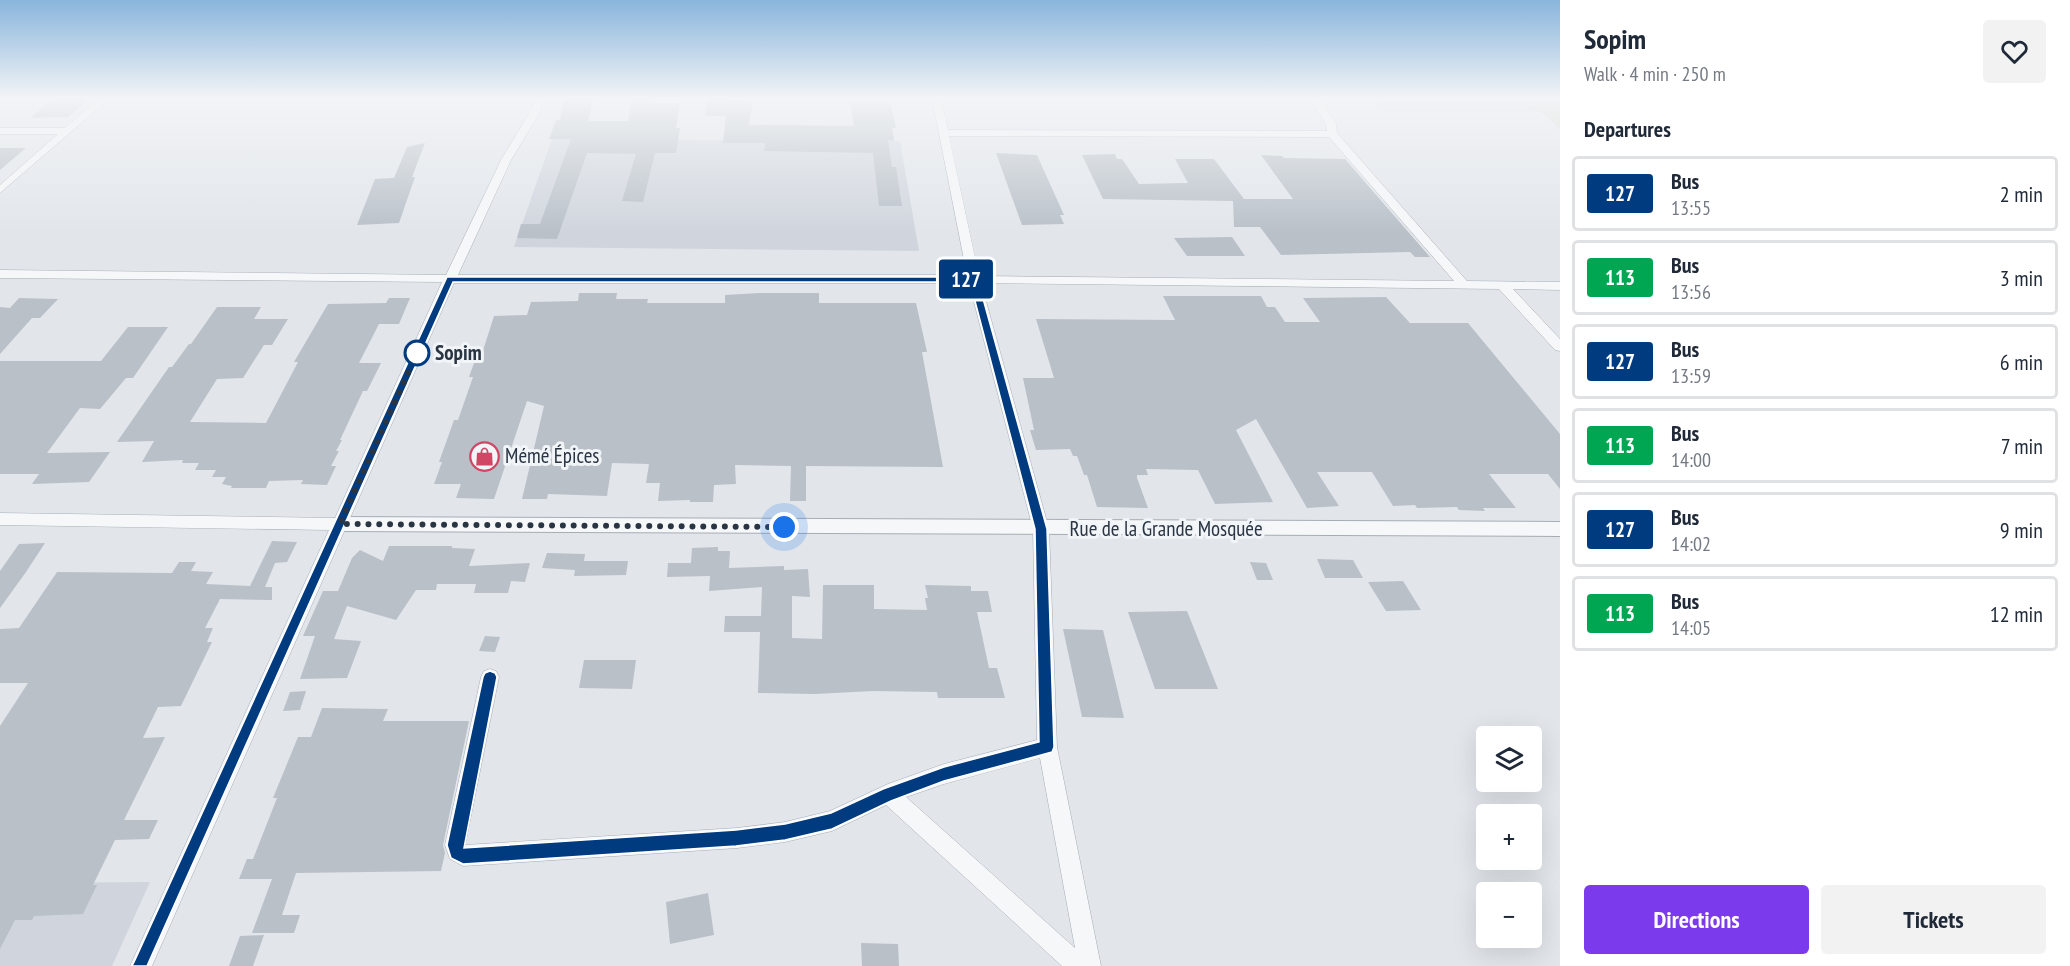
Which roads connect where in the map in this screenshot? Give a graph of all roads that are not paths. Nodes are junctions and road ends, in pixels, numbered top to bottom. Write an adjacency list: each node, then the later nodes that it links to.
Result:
1 (53, 143): 5 (street)
2 (516, 143): 7 (street)
3 (945, 143): 8 (street)
4 (1340, 143): 9 (street)
5 (0, 190)
6 (0, 274): 7 (street)
7 (450, 279): 8 (street); 14 (street)
8 (974, 279): 9 (street); 15 (street)
9 (1463, 284): 10 (street)
10 (1503, 286): 11 (street); 12 (street)
11 (1560, 286)
12 (1560, 347)
13 (0, 519): 14 (street)
14 (340, 524): 15 (street, Rue de la Grande Mosquée); 20 (street)
15 (1041, 529): 16 (street, Rue de la Grande Mosquée); 18 (street)
16 (1560, 530)
17 (490, 677): 19 (street)
18 (1047, 747): 19 (street); 22 (street)
19 (888, 794): 21 (street)
20 (141, 966)
21 (1079, 966)
22 (1090, 966)

